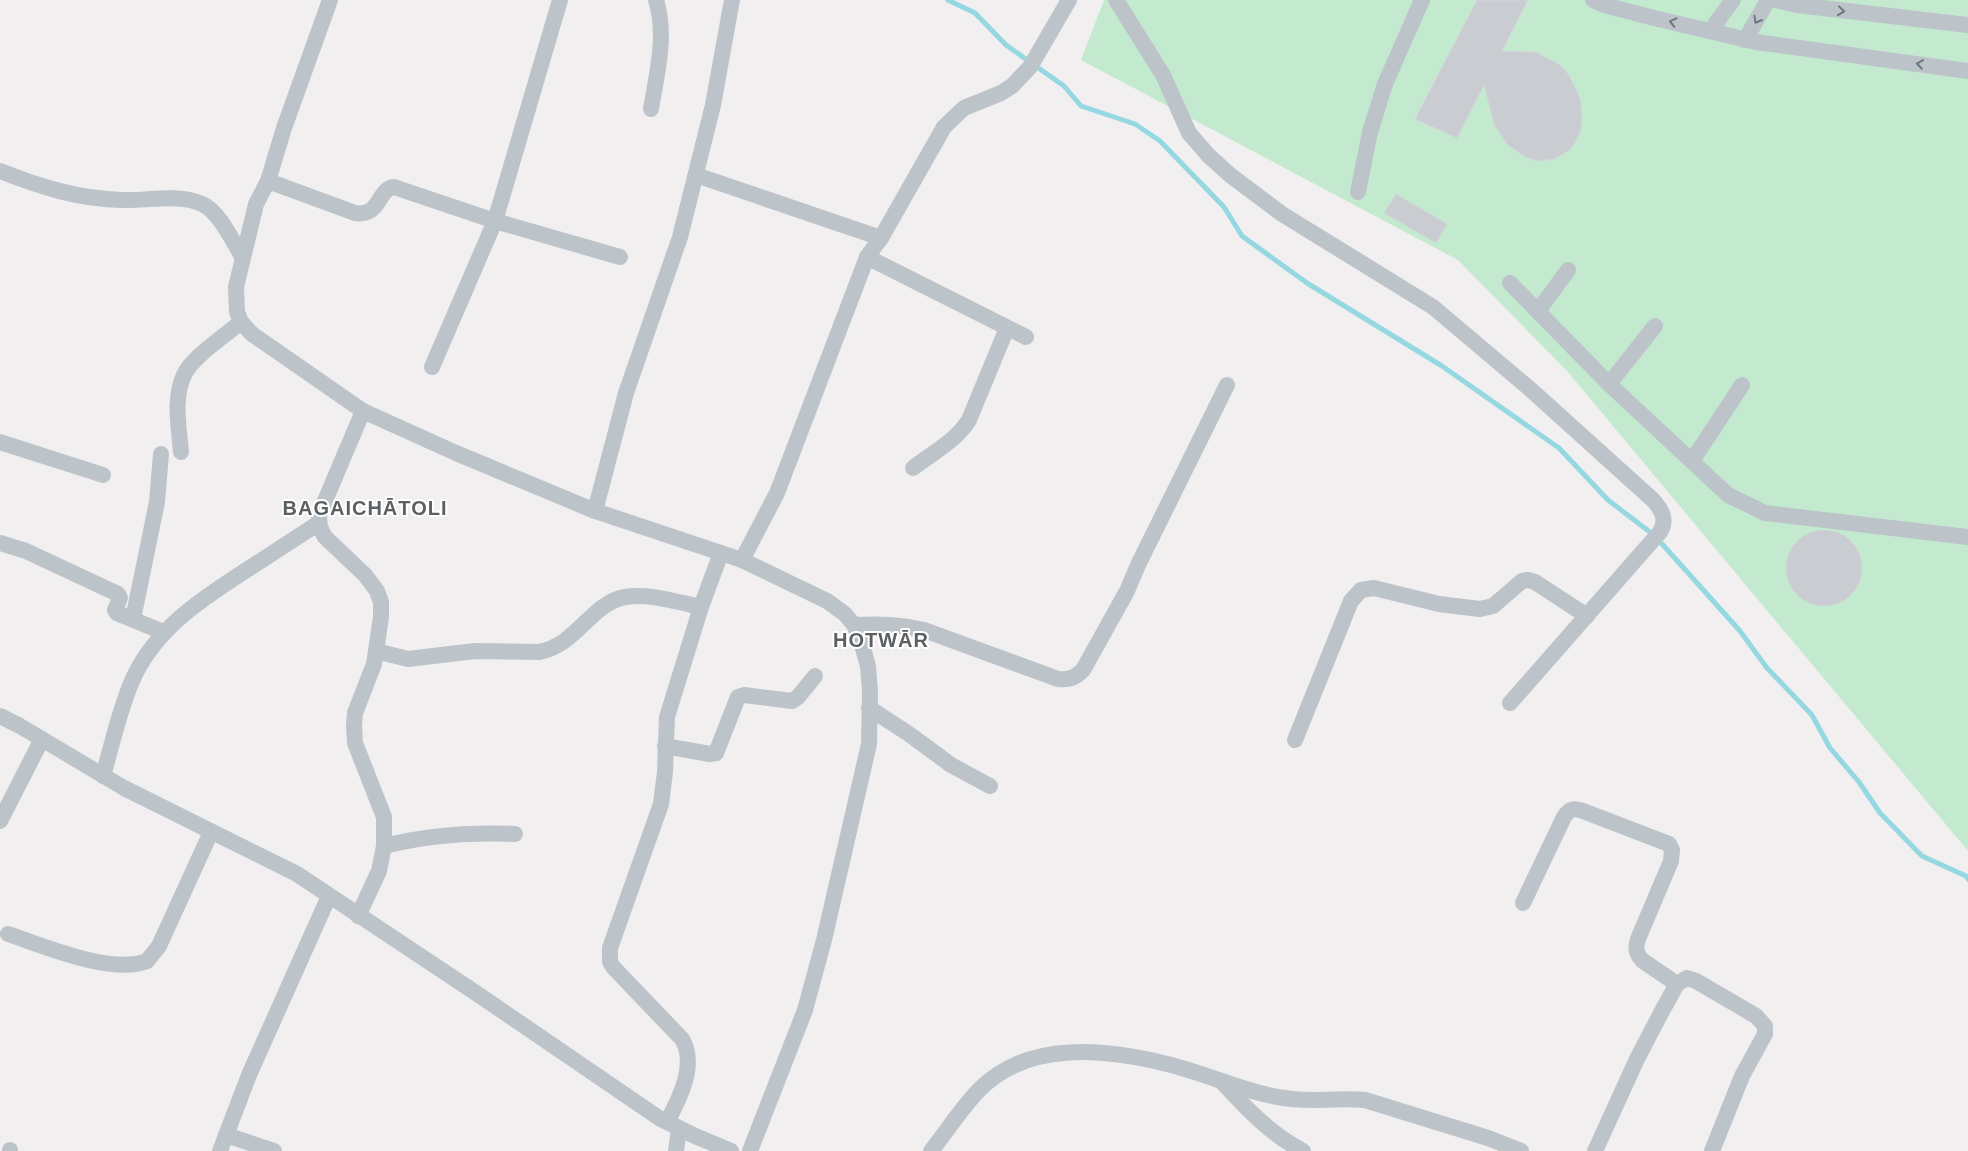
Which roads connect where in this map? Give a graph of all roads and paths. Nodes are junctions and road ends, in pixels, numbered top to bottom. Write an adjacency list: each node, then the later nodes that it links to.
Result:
1 (330, 0): 19 (street)
2 (560, 0): 21 (street)
3 (656, 0): 16 (street)
4 (732, 0): 18 (street)
5 (1068, 0): 22 (street)
6 (1116, 0): 51 (street)
7 (1422, 0): 20 (street)
8 (1592, 0): 13 (street, one-way to 8)
9 (1733, 0): 13 (street)
10 (1768, 0): 14 (street, one-way to 14)
11 (1776, 0): 12 (street, one-way to 12)
12 (1968, 25)
13 (1710, 31): 14 (street)
14 (1745, 40): 15 (street, one-way to 14)
15 (1968, 71)
16 (651, 109)
17 (0, 172): 25 (street)
18 (696, 175): 22 (street); 44 (street)
19 (268, 181): 21 (street); 25 (street)
20 (1358, 192)
21 (495, 222): 23 (street); 33 (street)
22 (881, 238): 24 (street)
23 (620, 257)
24 (867, 257): 31 (street); 49 (street)
25 (243, 258): 29 (street)
26 (1568, 270): 28 (street)
27 (1510, 284): 28 (street)
28 (1538, 311): 34 (street)
29 (241, 322): 37 (street); 39 (street)
30 (1655, 326): 34 (street)
31 (1007, 328): 32 (street); 42 (street)
32 (1026, 337)
33 (432, 367)
34 (1609, 384): 41 (street)
35 (1227, 385): 53 (street)
36 (1742, 385): 41 (street)
37 (363, 412): 44 (street); 45 (street)
38 (0, 442): 43 (street)
39 (181, 452)
40 (161, 454): 52 (street)
41 (1692, 461): 46 (street)
42 (913, 468)
43 (103, 475)
44 (595, 510): 48 (street)
45 (319, 523): 54 (street); 55 (street)
46 (1968, 537)
47 (0, 543): 52 (street)
48 (720, 553): 49 (street); 50 (street)
49 (742, 560): 53 (street)
50 (701, 607): 55 (street); 62 (street)
51 (1586, 616): 57 (street); 61 (street)
52 (133, 620): 54 (street)
53 (854, 625): 58 (street)
54 (163, 632): 63 (street)
55 (376, 651): 68 (street)
56 (815, 676): 62 (street)
57 (1510, 703)
58 (870, 708): 64 (street); 81 (street)
59 (0, 716): 60 (street)
60 (42, 739): 63 (street); 65 (street)
61 (1295, 740)
62 (665, 746): 75 (street)
63 (103, 776): 66 (street)
64 (990, 786)
65 (0, 821)
66 (211, 832): 69 (street); 72 (street)
67 (515, 834): 68 (street)
68 (384, 846): 71 (street)
69 (329, 896): 71 (street); 76 (street)
70 (1522, 903): 73 (street)
71 (358, 916): 75 (street)
72 (8, 934)
73 (1677, 984): 85 (street); 86 (street)
74 (1220, 1081): 82 (street); 83 (street); 84 (street)
75 (673, 1125): 79 (street); 80 (street)
76 (226, 1135): 77 (street); 78 (street)
77 (220, 1151)
78 (274, 1151)
79 (676, 1151)
80 (731, 1151)
81 (750, 1151)
82 (931, 1151)
83 (1303, 1151)
84 (1521, 1151)
85 (1594, 1151)
86 (1712, 1151)

